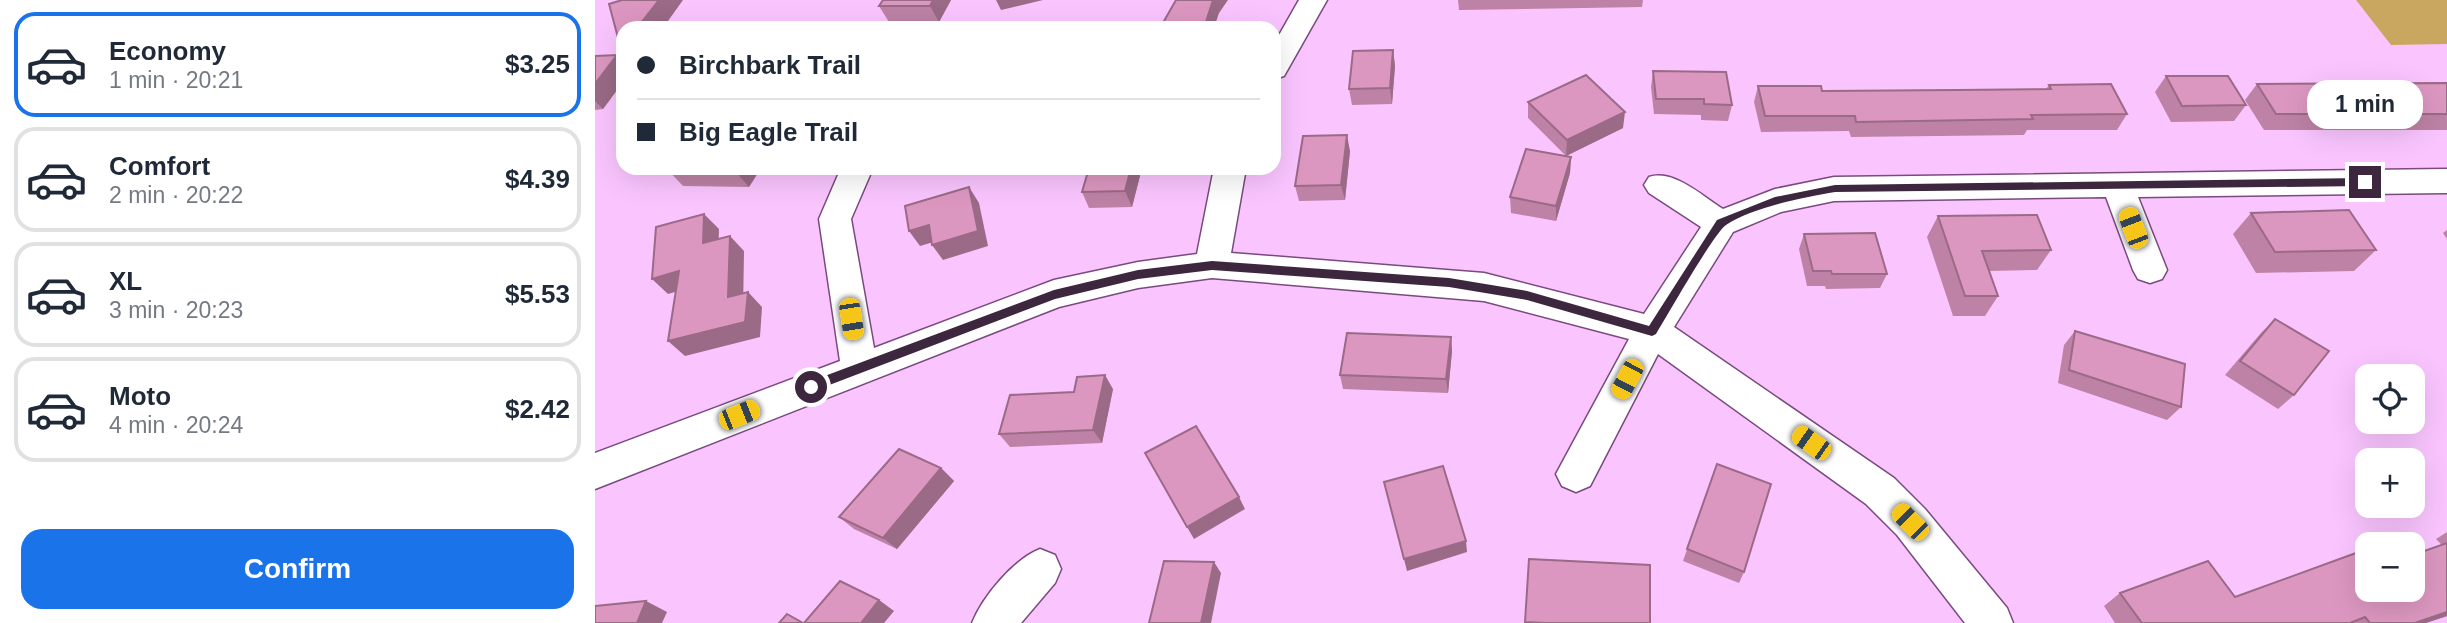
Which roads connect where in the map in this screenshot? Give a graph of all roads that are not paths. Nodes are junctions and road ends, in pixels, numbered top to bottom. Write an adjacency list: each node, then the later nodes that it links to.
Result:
1 (1313, 0): 2 (street)
2 (1281, 57)
3 (854, 175): 12 (street)
4 (1229, 175): 9 (street)
5 (2447, 181): 6 (street)
6 (2117, 185): 8 (street); 10 (street)
7 (1660, 186): 8 (street)
8 (1721, 223): 11 (street)
9 (1212, 265): 11 (street); 12 (street)
10 (2150, 270)
11 (1652, 331): 14 (street); 17 (street)
12 (859, 368): 13 (street)
13 (595, 471)
14 (1576, 474)
15 (1040, 569): 16 (street)
16 (993, 623)
17 (1992, 623)

